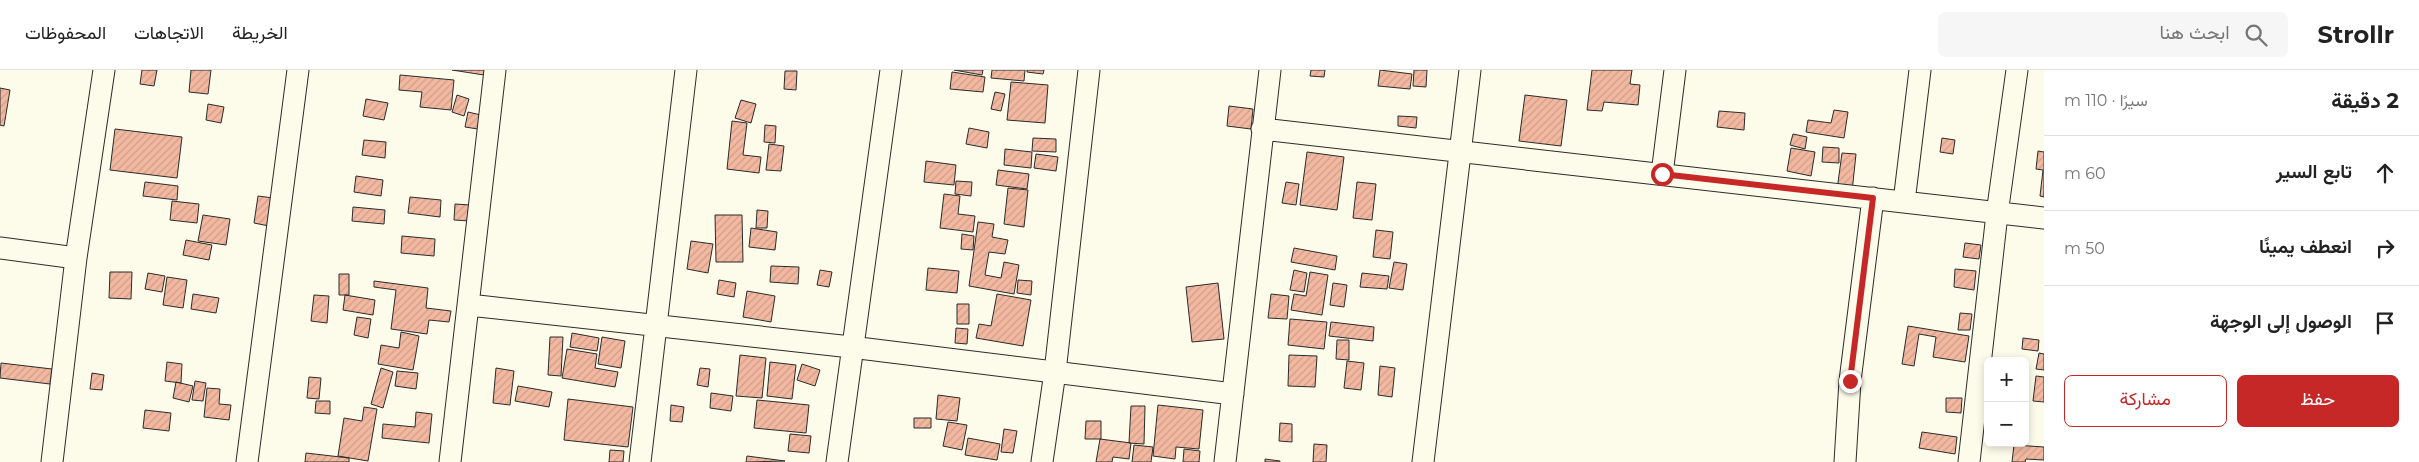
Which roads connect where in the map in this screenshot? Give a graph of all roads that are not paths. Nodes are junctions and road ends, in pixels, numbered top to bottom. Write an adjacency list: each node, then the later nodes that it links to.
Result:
1 (104, 70): 20 (street)
2 (298, 70): 27 (street)
3 (495, 70): 21 (street)
4 (686, 70): 22 (street)
5 (891, 70): 23 (street)
6 (1089, 70): 24 (street)
7 (1270, 70): 12 (street)
8 (1470, 70): 13 (street)
9 (1675, 70): 14 (street)
10 (1920, 70): 16 (street)
11 (2017, 70): 17 (street)
12 (1262, 129): 13 (street); 25 (street)
13 (1460, 150): 14 (street); 33 (street)
14 (1662, 174): 15 (street)
15 (1873, 198): 16 (street); 34 (street)
16 (1904, 202): 17 (street)
17 (1997, 214): 18 (street); 35 (street)
18 (2044, 218)
19 (0, 248): 20 (street)
20 (76, 258): 26 (street)
21 (469, 305): 22 (street); 28 (street)
22 (656, 327): 23 (street); 29 (street)
23 (851, 347): 24 (street); 30 (street)
24 (1055, 372): 25 (street); 31 (street)
25 (1233, 394): 32 (street)
26 (52, 462)
27 (247, 462)
28 (450, 462)
29 (640, 462)
30 (837, 462)
31 (1042, 462)
32 (1225, 462)
33 (1423, 462)
34 (1845, 462)
35 (1969, 462)

